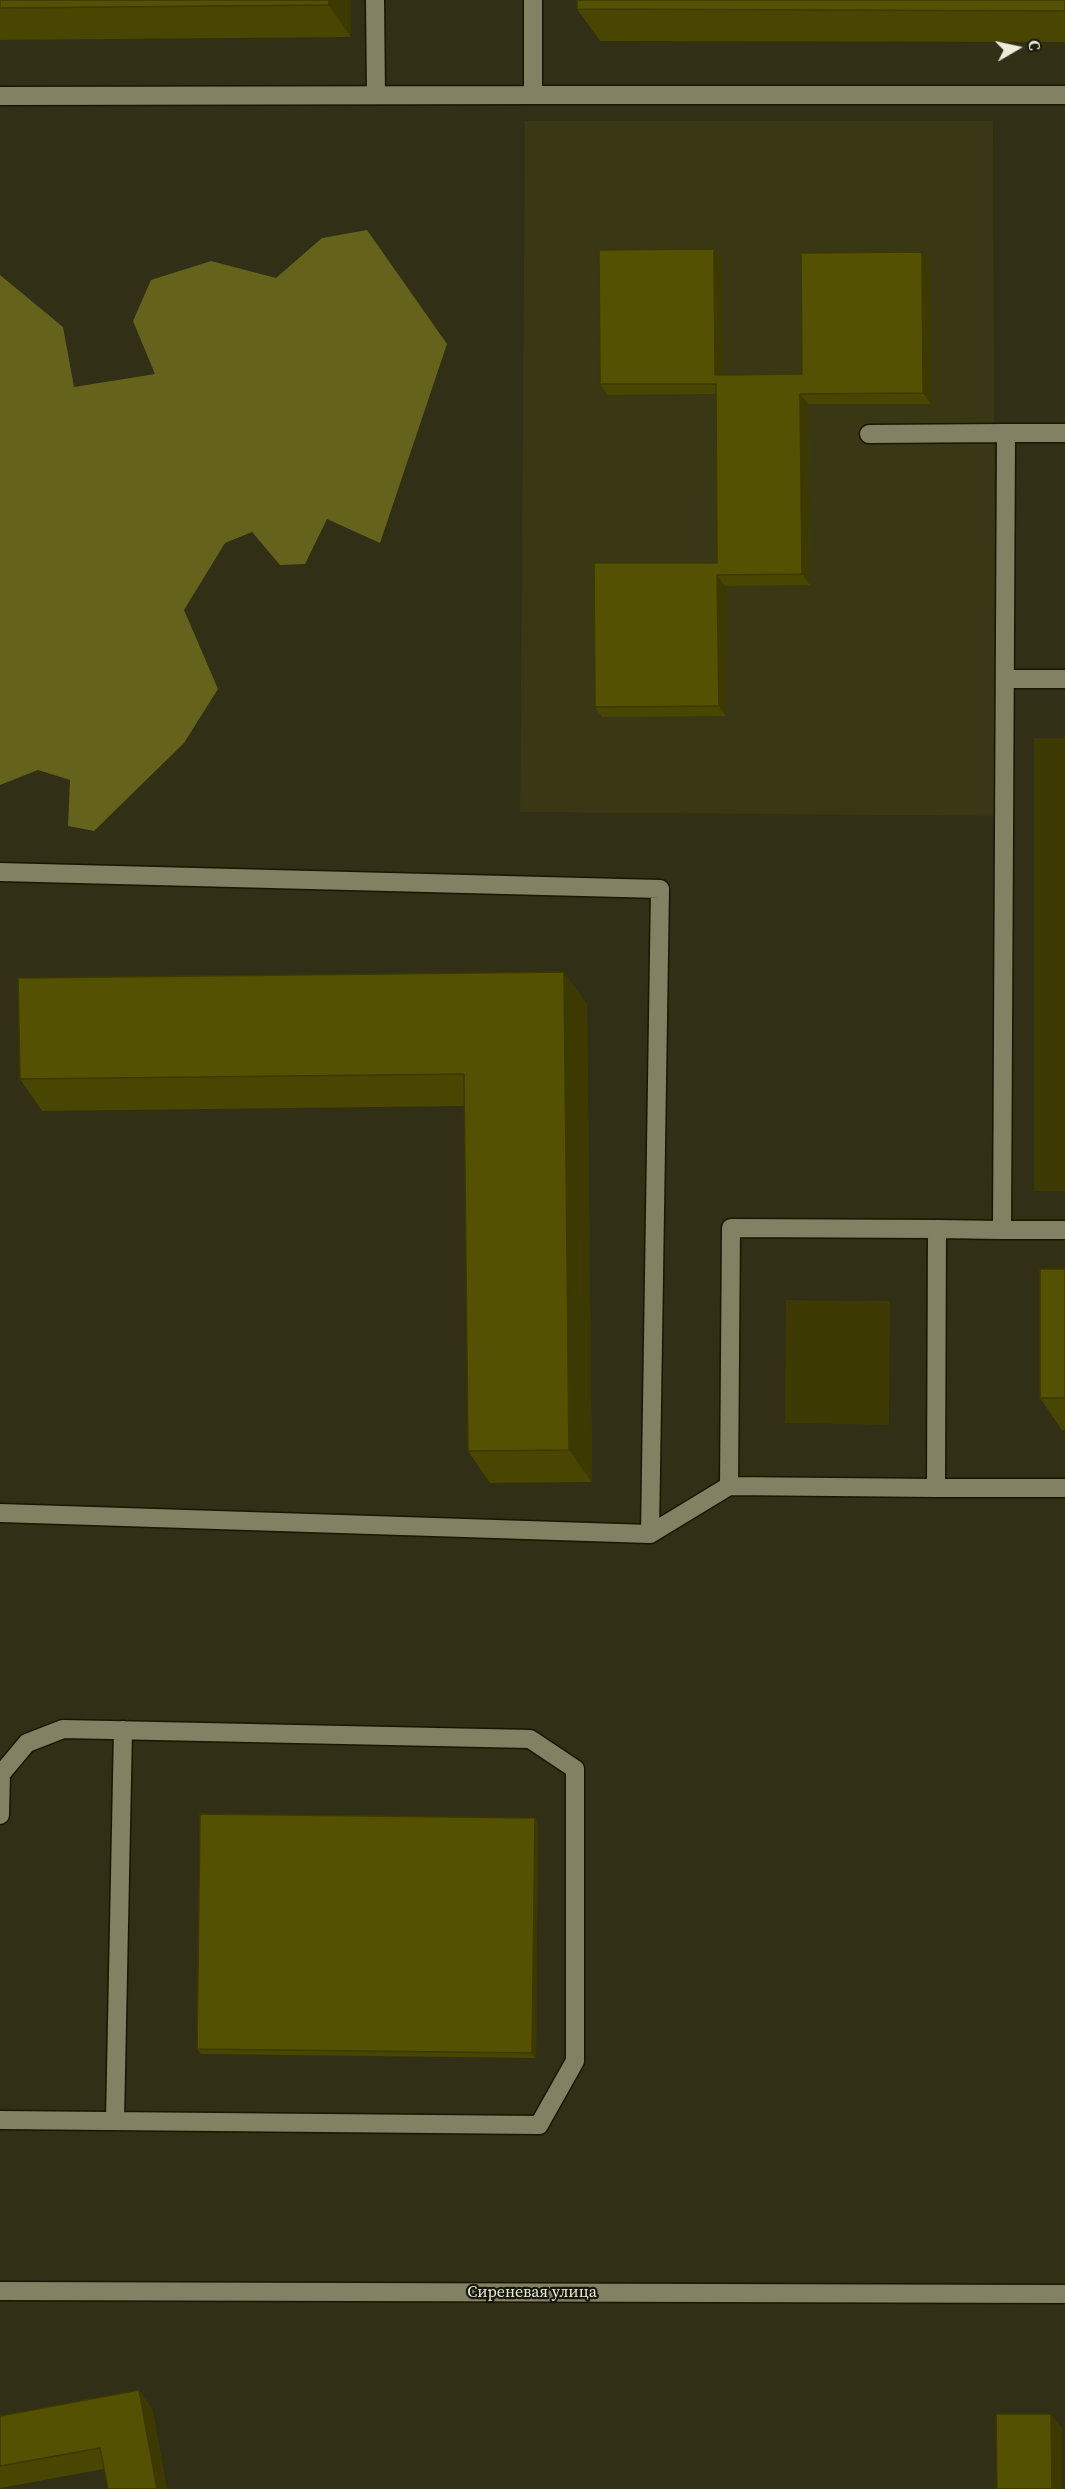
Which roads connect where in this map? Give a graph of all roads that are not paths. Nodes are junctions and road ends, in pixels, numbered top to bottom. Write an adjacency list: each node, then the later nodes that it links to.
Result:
1 (375, 0): 3 (street)
2 (533, 0): 4 (street)
3 (376, 95): 4 (street); 6 (street)
4 (533, 95): 5 (street)
5 (1065, 95)
6 (0, 96)
7 (1006, 433): 8 (street); 9 (street); 10 (street)
8 (1065, 433)
9 (869, 434)
10 (1005, 679): 11 (street); 14 (street)
11 (1065, 679)
12 (0, 873): 20 (street)
13 (937, 1229): 14 (street); 16 (street); 17 (street)
14 (1002, 1230): 15 (street)
15 (1065, 1230)
16 (729, 1486): 17 (street); 20 (street)
17 (936, 1488): 18 (street)
18 (1065, 1488)
19 (0, 1513): 20 (street)
20 (650, 1534)
21 (123, 1730): 22 (street); 24 (street); 24 (street)
22 (0, 1815)
23 (0, 2120): 24 (street)
24 (115, 2120)
25 (0, 2291): 26 (street, Сиреневая улица)
26 (1065, 2294)

